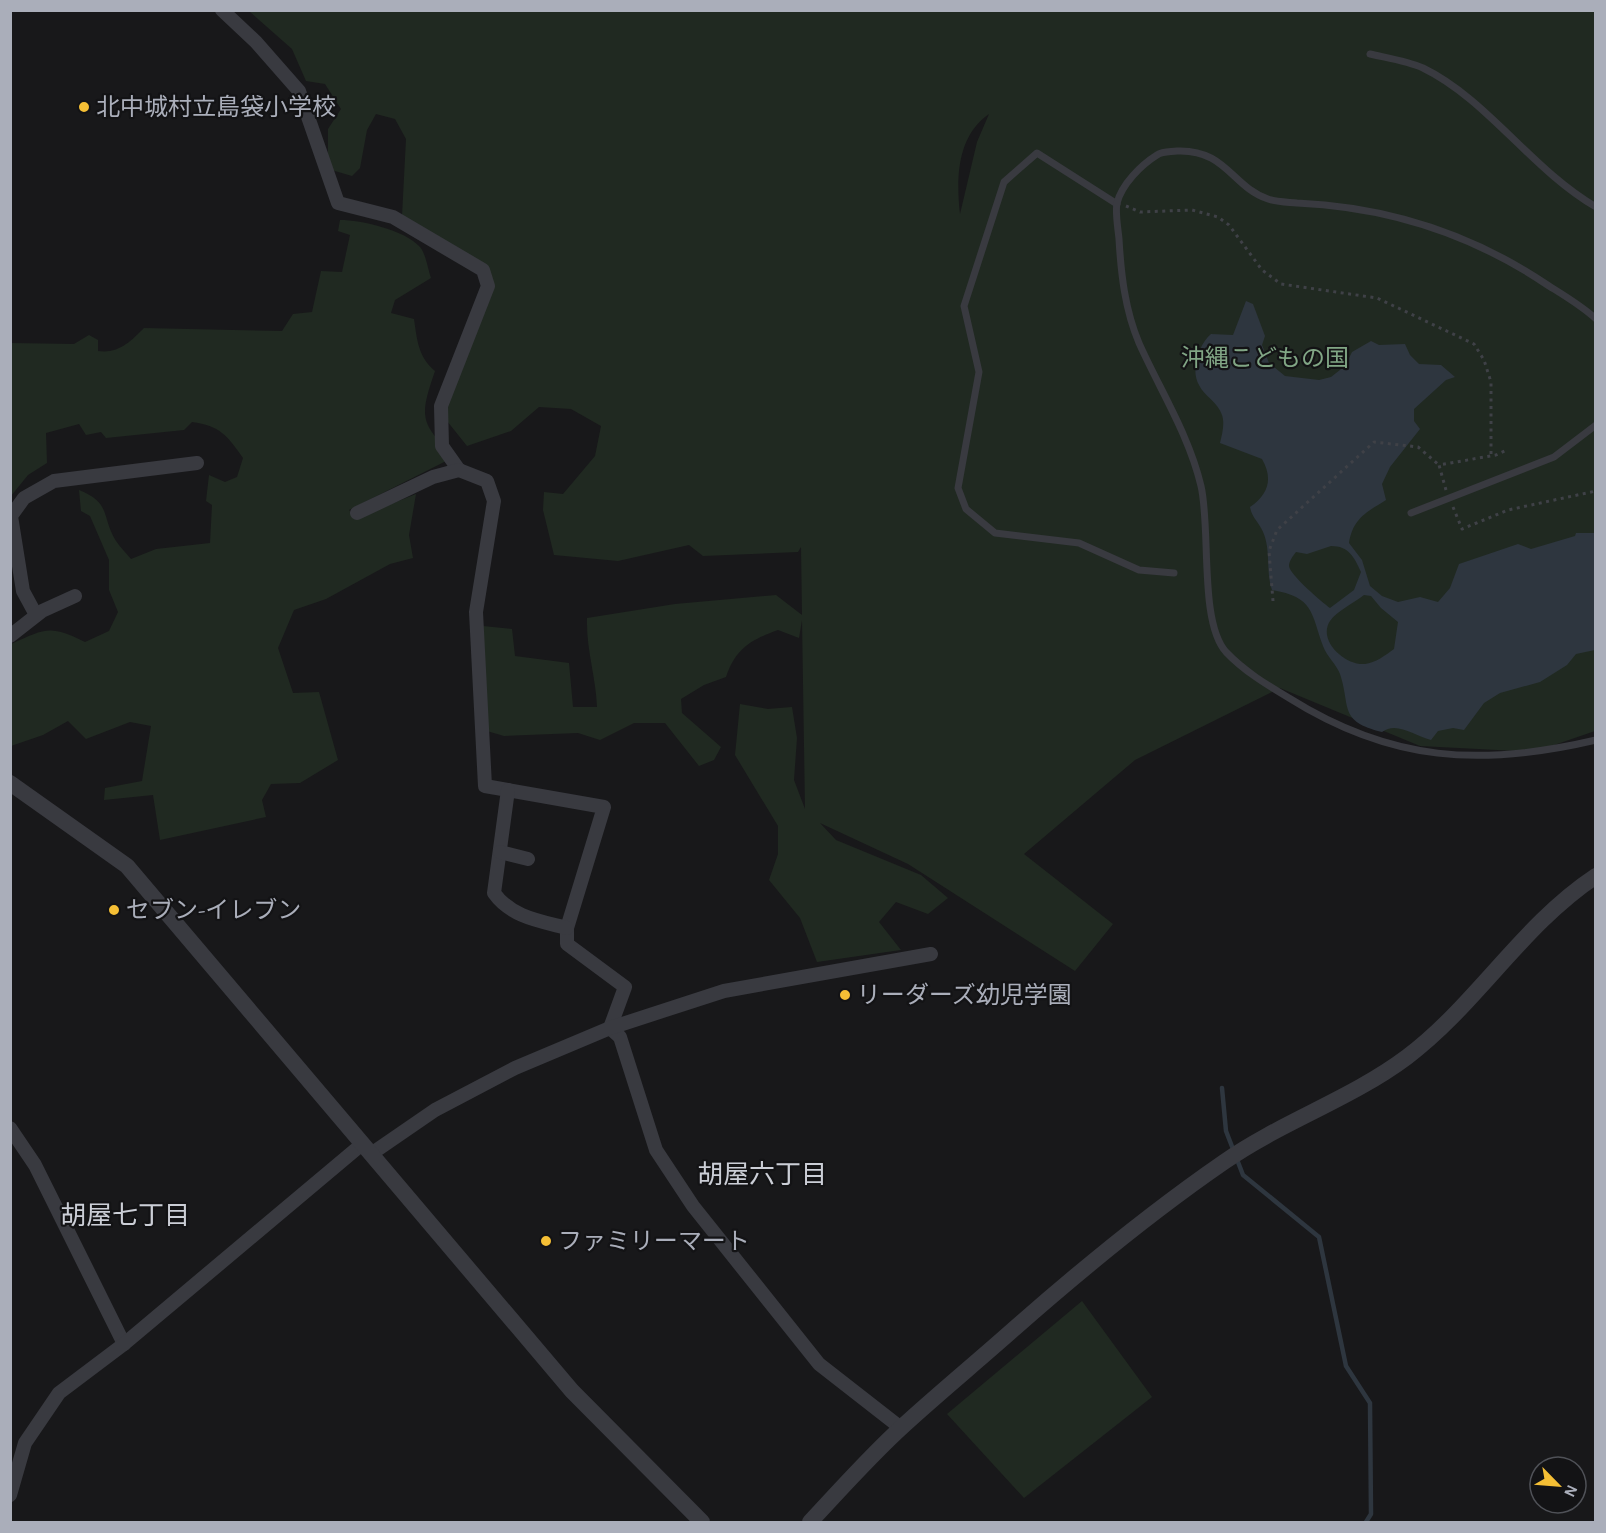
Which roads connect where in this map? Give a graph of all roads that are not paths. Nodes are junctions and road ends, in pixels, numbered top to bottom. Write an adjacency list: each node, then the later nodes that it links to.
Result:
1 (222, 10): 8 (street)
2 (1370, 54): 4 (lane)
3 (1117, 204): 5 (lane); 12 (lane); 16 (lane)
4 (1596, 207)
5 (1596, 319)
6 (1596, 425): 10 (lane)
7 (196, 463): 11 (street)
8 (459, 470): 9 (street); 18 (street)
9 (357, 513)
10 (1411, 513)
11 (11, 516): 14 (street)
12 (1174, 573)
13 (75, 596): 14 (street)
14 (36, 615): 15 (street)
15 (10, 636)
16 (1596, 740)
17 (10, 783): 26 (street)
18 (508, 790): 19 (street); 22 (street)
19 (500, 852): 20 (street); 22 (street)
20 (528, 859)
21 (1596, 876): 28 (street)
22 (567, 928): 24 (street)
23 (931, 954): 24 (street)
24 (610, 1028): 26 (street); 28 (street)
25 (10, 1128): 27 (street)
26 (366, 1150): 27 (street); 30 (street)
27 (124, 1344): 29 (street)
28 (901, 1428): 31 (street)
29 (10, 1495)
30 (702, 1522)
31 (810, 1522)

